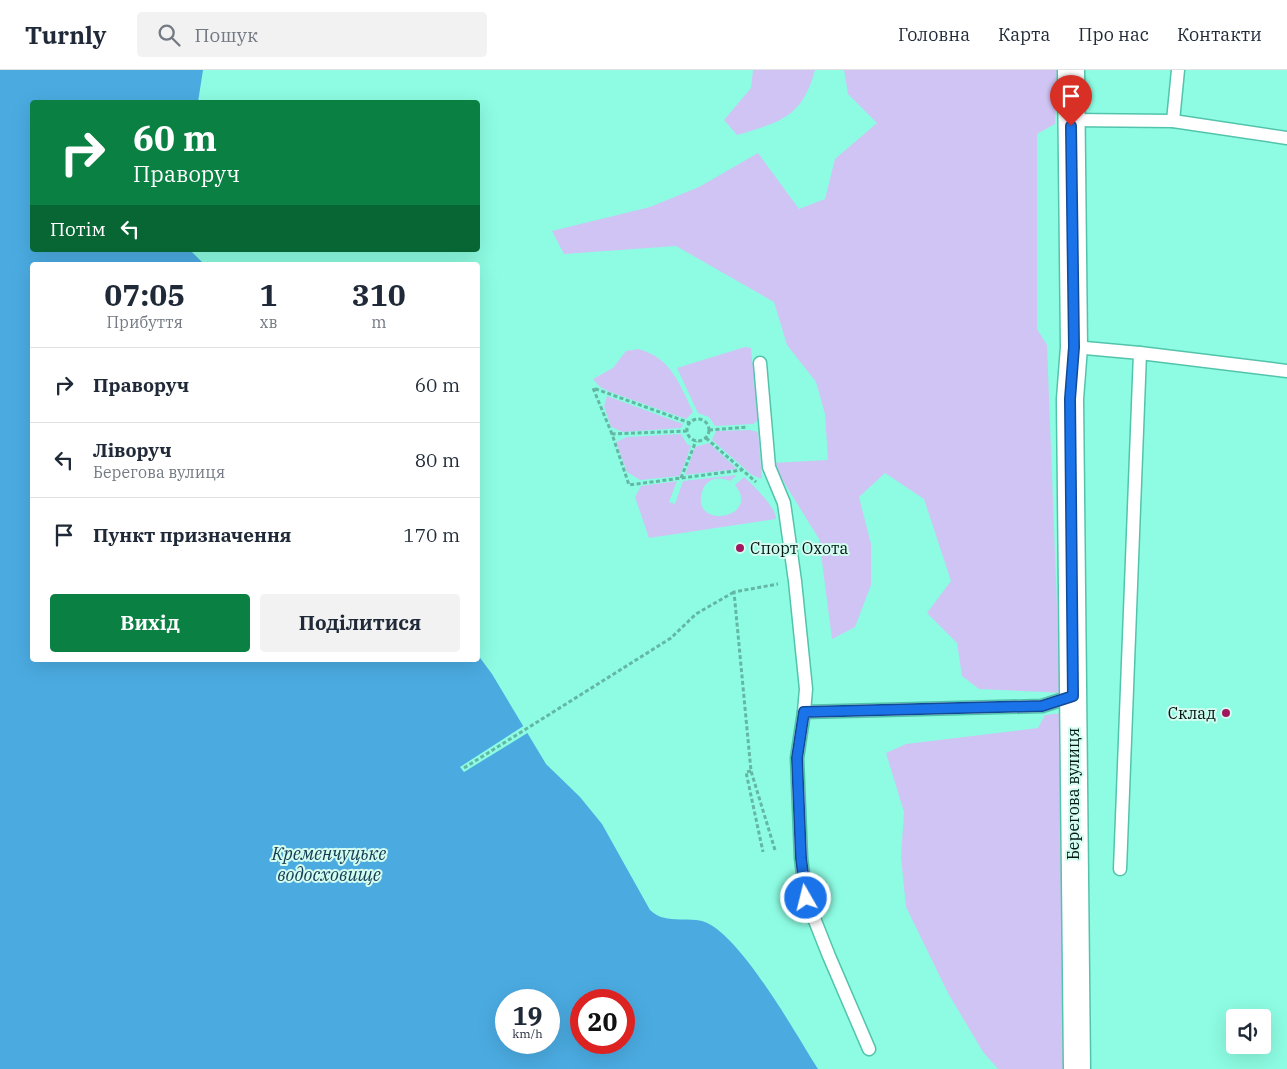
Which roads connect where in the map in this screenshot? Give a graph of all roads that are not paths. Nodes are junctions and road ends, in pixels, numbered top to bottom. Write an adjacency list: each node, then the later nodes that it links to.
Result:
1 (1071, 70): 3 (street, Берегова вулиця)
2 (1178, 70): 4 (lane)
3 (1071, 120): 4 (lane); 6 (street, Берегова вулиця)
4 (1173, 121): 5 (lane)
5 (1287, 138)
6 (1074, 347): 7 (lane); 10 (street, Берегова вулиця)
7 (1140, 352): 9 (lane); 12 (lane)
8 (760, 363): 11 (lane)
9 (1287, 371)
10 (1073, 696): 11 (lane); 14 (street, Берегова вулиця)
11 (804, 712): 13 (lane)
12 (1120, 869)
13 (870, 1048)
14 (1077, 1069)

